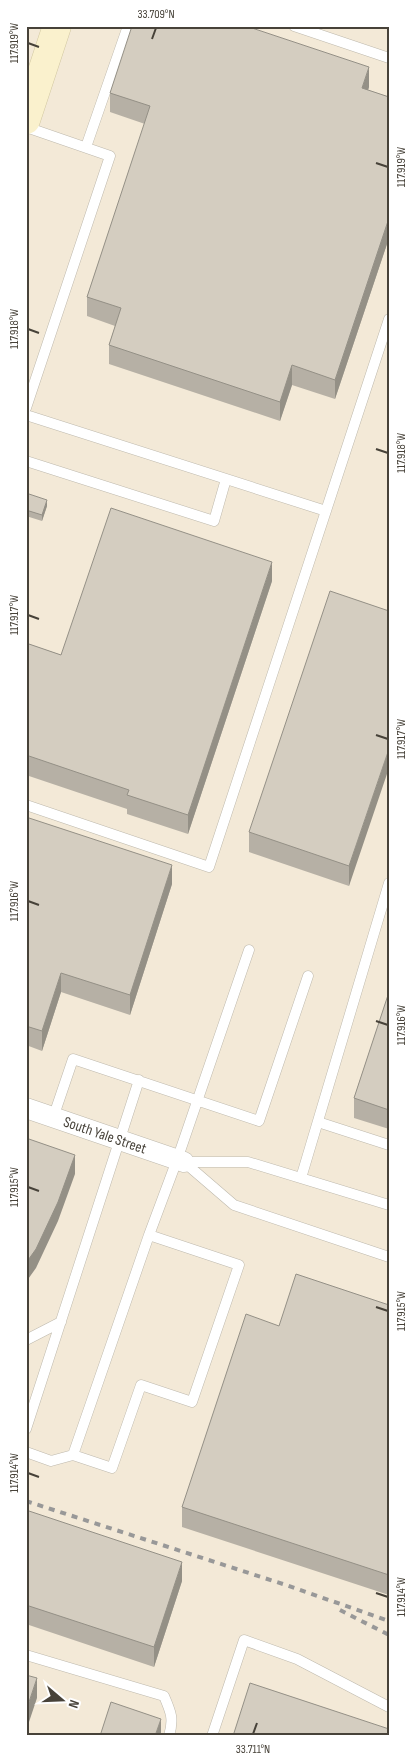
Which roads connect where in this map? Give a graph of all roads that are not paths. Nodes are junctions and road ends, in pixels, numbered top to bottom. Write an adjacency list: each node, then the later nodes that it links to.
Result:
1 (58, 26): 5 (main road)
2 (128, 26): 7 (lane)
3 (294, 26): 4 (lane)
4 (389, 58)
5 (26, 120)
6 (26, 127): 7 (lane)
7 (86, 146): 9 (lane)
8 (389, 319): 13 (lane)
9 (26, 408)
10 (26, 415): 12 (lane)
11 (26, 461): 12 (lane)
12 (226, 479): 13 (lane)
13 (326, 511): 14 (lane)
14 (26, 805)
15 (389, 883): 22 (lane)
16 (249, 950): 19 (lane)
17 (308, 976): 19 (lane)
18 (139, 1080): 19 (lane); 21 (lane); 23 (lane)
19 (197, 1100): 25 (lane)
20 (26, 1108): 21 (street, South Yale Street)
21 (53, 1118): 23 (street, South Yale Street)
22 (318, 1122): 24 (lane); 26 (lane)
23 (119, 1140): 25 (street, South Yale Street); 30 (lane)
24 (389, 1145)
25 (181, 1161): 26 (lane); 28 (lane); 29 (lane)
26 (301, 1178): 27 (lane)
27 (389, 1205)
28 (149, 1235): 34 (lane); 34 (lane)
29 (389, 1257)
30 (61, 1322): 31 (lane); 32 (lane)
31 (26, 1340)
32 (26, 1429)
33 (26, 1452): 34 (lane)
34 (73, 1455)
35 (26, 1655): 37 (lane)
36 (389, 1708): 38 (lane)
37 (169, 1736)
38 (212, 1736)

